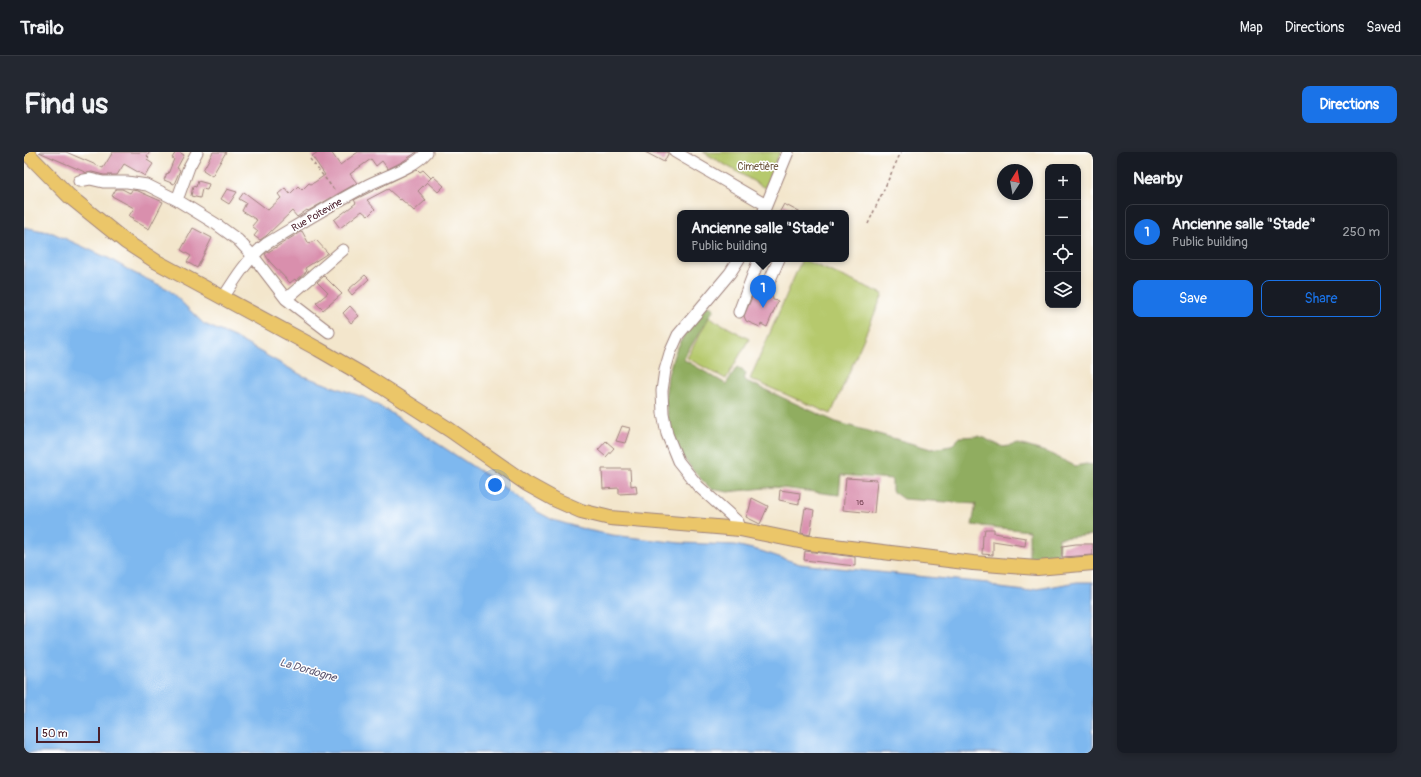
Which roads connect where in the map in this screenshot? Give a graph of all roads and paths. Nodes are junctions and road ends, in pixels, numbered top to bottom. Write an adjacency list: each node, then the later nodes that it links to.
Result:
1 (26, 152): 19 (main road)
2 (197, 152): 9 (street)
3 (427, 152): 10 (street, Rue Poitevine)
4 (675, 152): 11 (street)
5 (788, 152): 11 (street)
6 (901, 152): 12 (path)
7 (310, 159): 10 (path)
8 (79, 181): 9 (street)
9 (177, 200): 14 (street)
10 (342, 200): 14 (street, Rue Poitevine)
11 (765, 209)
12 (868, 224)
13 (343, 250): 20 (street)
14 (253, 256): 19 (street, Rue Poitevine); 20 (street)
15 (737, 262): 23 (street)
16 (758, 262): 18 (street)
17 (778, 262): 18 (street)
18 (752, 281): 21 (street)
19 (223, 298): 23 (main road)
20 (286, 299): 22 (street)
21 (739, 312)
22 (329, 332)
23 (740, 529): 24 (main road)
24 (1093, 563)

